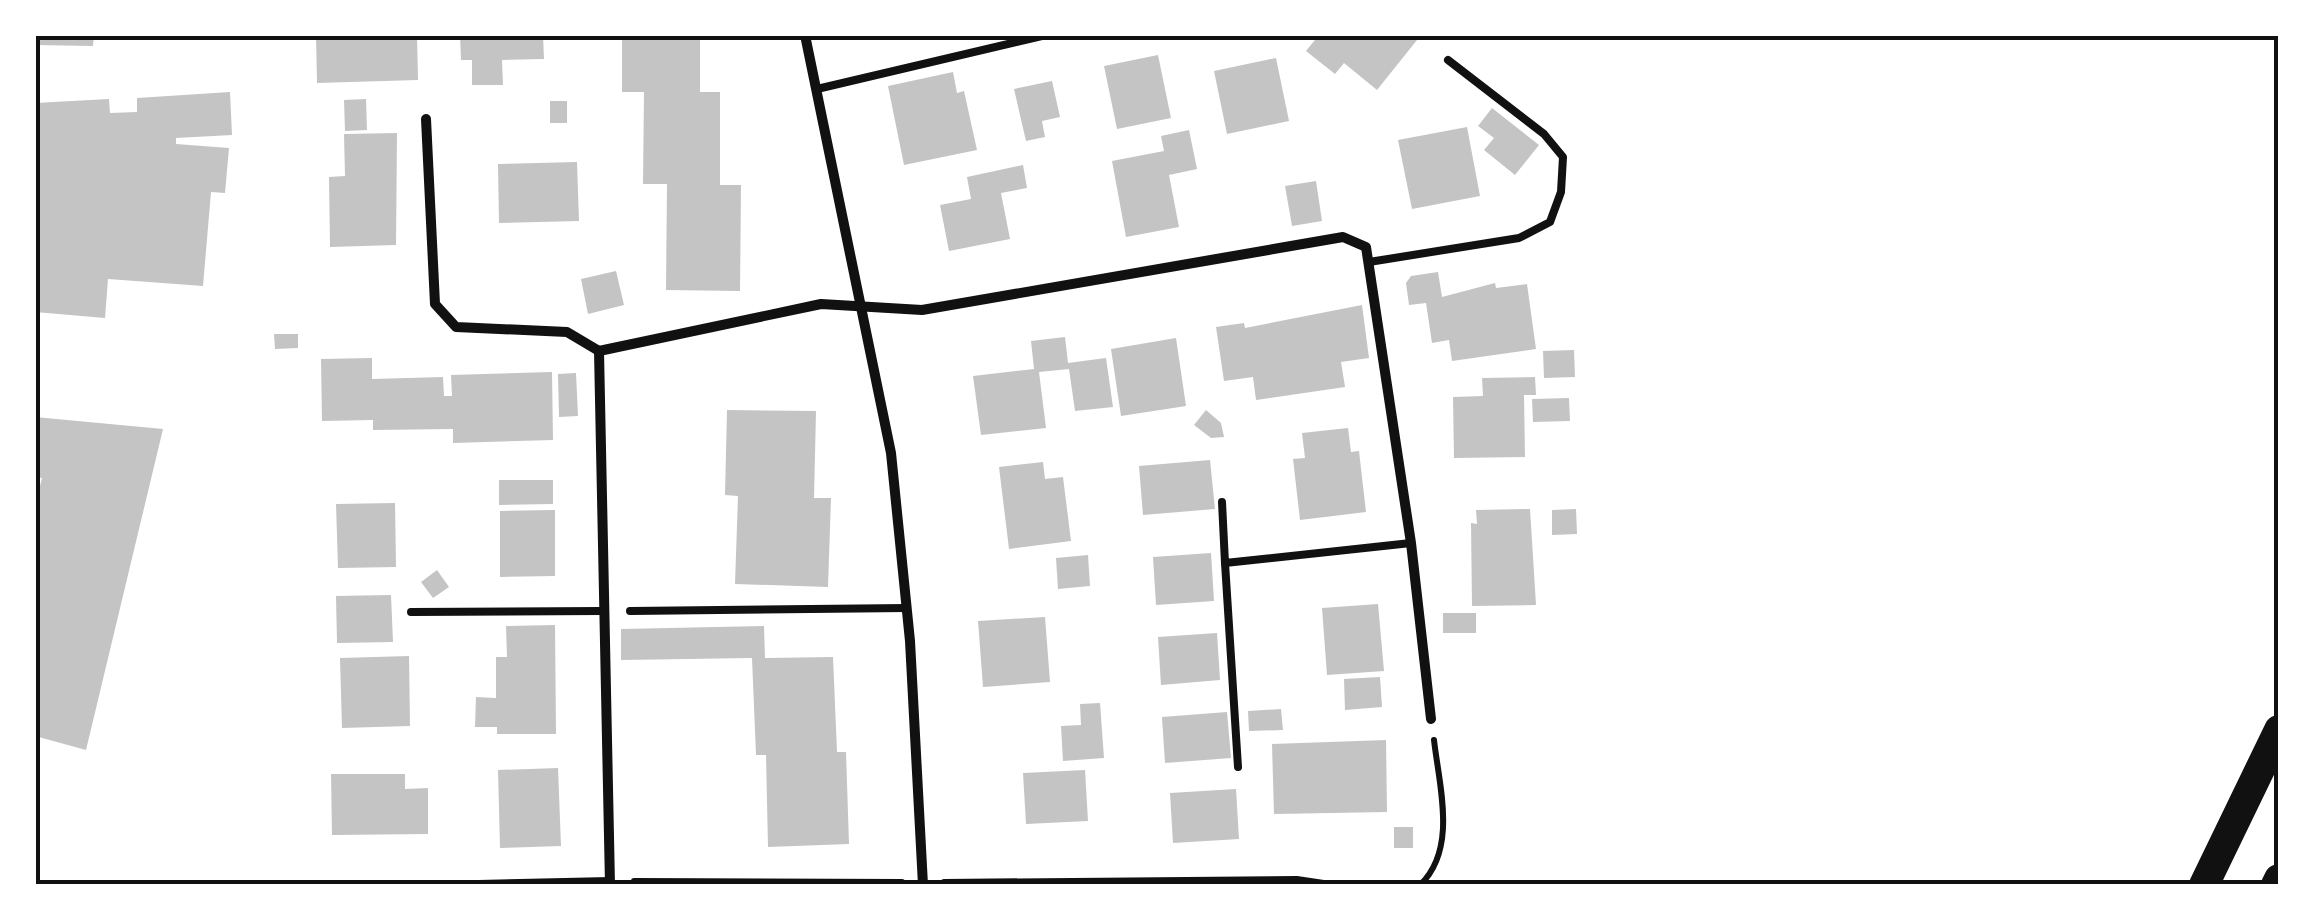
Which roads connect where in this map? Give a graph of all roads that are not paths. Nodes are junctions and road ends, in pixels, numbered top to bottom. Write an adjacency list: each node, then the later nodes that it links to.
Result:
1 (805, 35): 4 (street)
2 (1046, 35): 4 (lane)
3 (1448, 60): 6 (lane)
4 (816, 89): 7 (street)
5 (426, 119): 8 (street)
6 (1369, 262): 7 (street); 10 (street)
7 (862, 306): 8 (street); 12 (street)
8 (600, 351): 15 (street)
9 (1222, 502): 11 (lane)
10 (1411, 543): 11 (lane); 16 (street)
11 (1225, 564): 18 (lane)
12 (907, 608): 13 (lane); 20 (street)
13 (630, 611)
14 (410, 612): 15 (lane)
15 (602, 612): 19 (street)
16 (1431, 719)
17 (2279, 730): 22 (highway)
18 (1238, 767)
19 (610, 883): 21 (lane)
20 (923, 884)
21 (437, 885)
22 (2204, 885)

